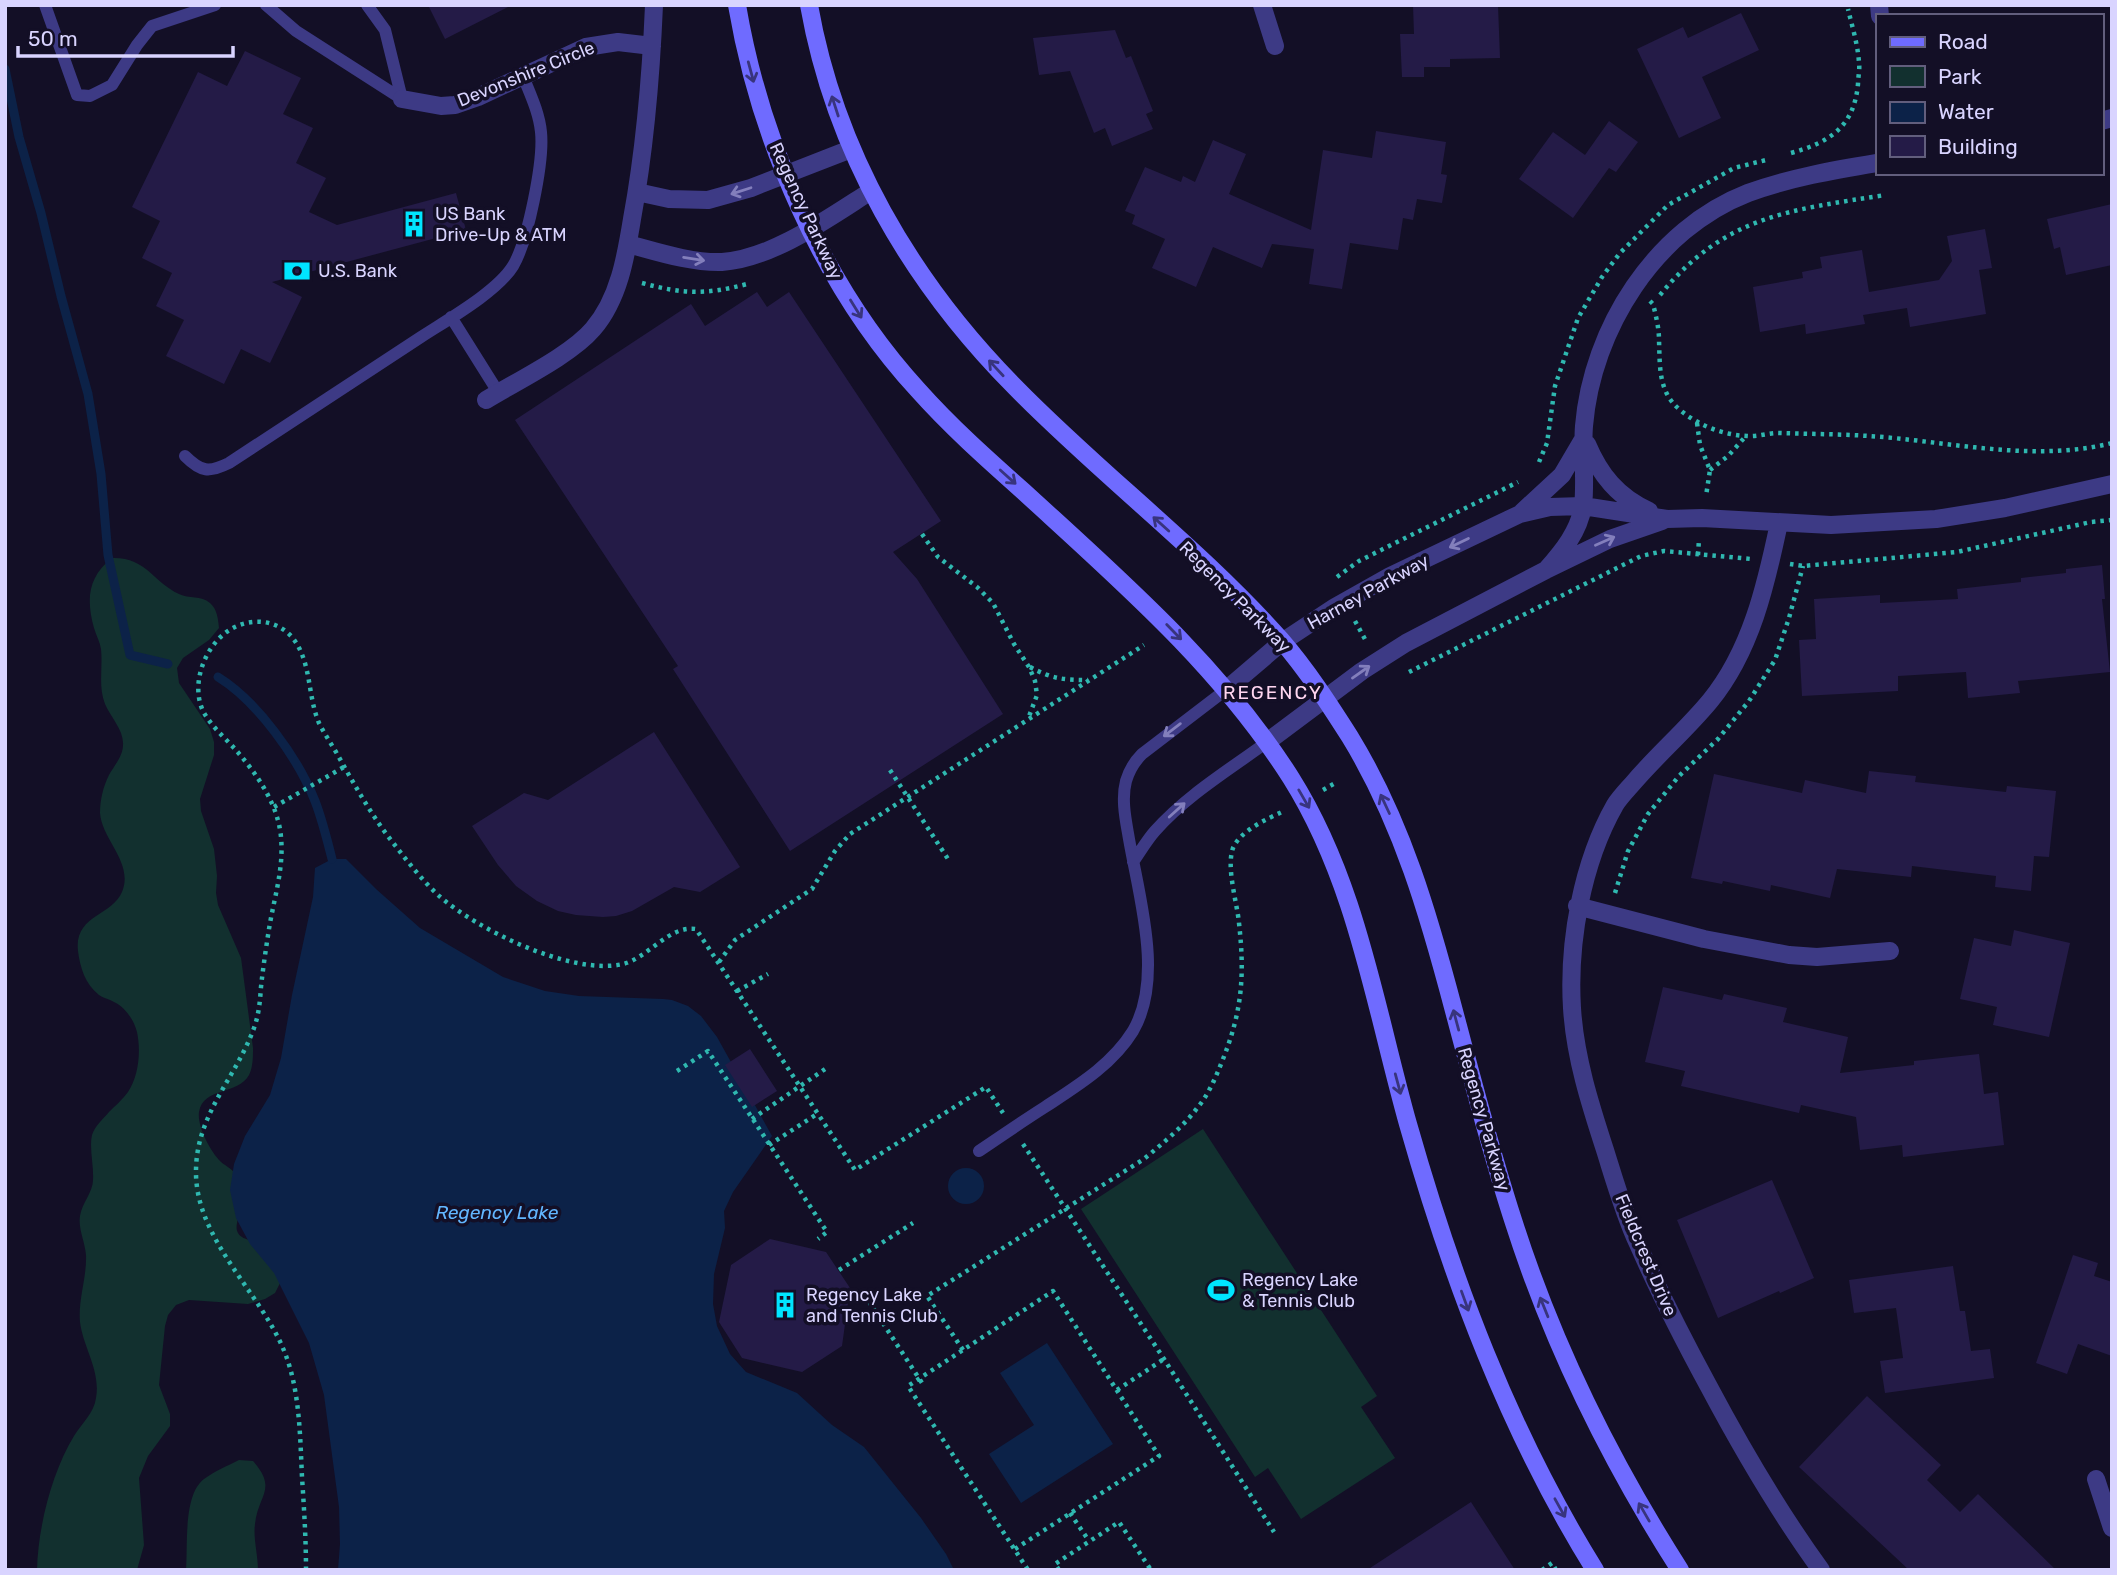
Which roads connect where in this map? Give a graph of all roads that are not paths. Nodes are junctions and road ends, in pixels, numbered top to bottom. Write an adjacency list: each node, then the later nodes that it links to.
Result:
1 (45, 5): 2 (lane)
2 (215, 5)
3 (266, 5): 12 (lane)
4 (367, 5): 12 (lane)
5 (654, 5): 9 (street)
6 (737, 5): 15 (main road, Regency Parkway, one-way to 15)
7 (809, 5): 13 (main road, Regency Parkway, one-way to 7)
8 (1262, 5): 10 (street)
9 (652, 46): 11 (street, Devonshire Circle); 17 (street)
10 (1275, 46)
11 (523, 76): 12 (street, Devonshire Circle); 20 (lane)
12 (401, 99)
13 (850, 149): 15 (street); 16 (main road, Regency Parkway)
14 (1876, 163): 22 (street)
15 (786, 174): 17 (street, one-way to 17); 18 (main road, Regency Parkway)
16 (871, 191): 18 (street); 30 (main road, Regency Parkway, one-way to 16)
17 (637, 192): 19 (street)
18 (811, 228): 19 (street, one-way to 18); 31 (main road, Regency Parkway, one-way to 31)
19 (628, 244): 21 (street)
20 (451, 317): 21 (lane); 23 (lane)
21 (492, 396)
22 (1584, 438): 25 (street); 26 (street, Harney Parkway); 27 (street)
23 (185, 456)
24 (2112, 484): 28 (street)
25 (1583, 506): 26 (street, Harney Parkway); 27 (street, Harney Parkway); 29 (street)
26 (1520, 514): 30 (street, Harney Parkway, one-way to 30)
27 (1667, 519): 28 (street); 29 (street, one-way to 27)
28 (1779, 523): 35 (street, Fieldcrest Drive)
29 (1546, 570): 32 (street, one-way to 29)
30 (1283, 642): 31 (street, Harney Parkway); 32 (main road, Regency Parkway)
31 (1227, 689): 33 (main road, Regency Parkway); 34 (lane, one-way to 34)
32 (1325, 698): 33 (street); 41 (main road, Regency Parkway, one-way to 32)
33 (1267, 742): 34 (lane, one-way to 33); 40 (main road, Regency Parkway, one-way to 40)
34 (1133, 862): 37 (lane)
35 (1577, 906): 36 (street); 42 (street, Fieldcrest Drive)
36 (1890, 950)
37 (979, 1151)
38 (2096, 1479): 39 (street)
39 (2112, 1528)
40 (1595, 1570)
41 (1680, 1570)
42 (1821, 1570)

